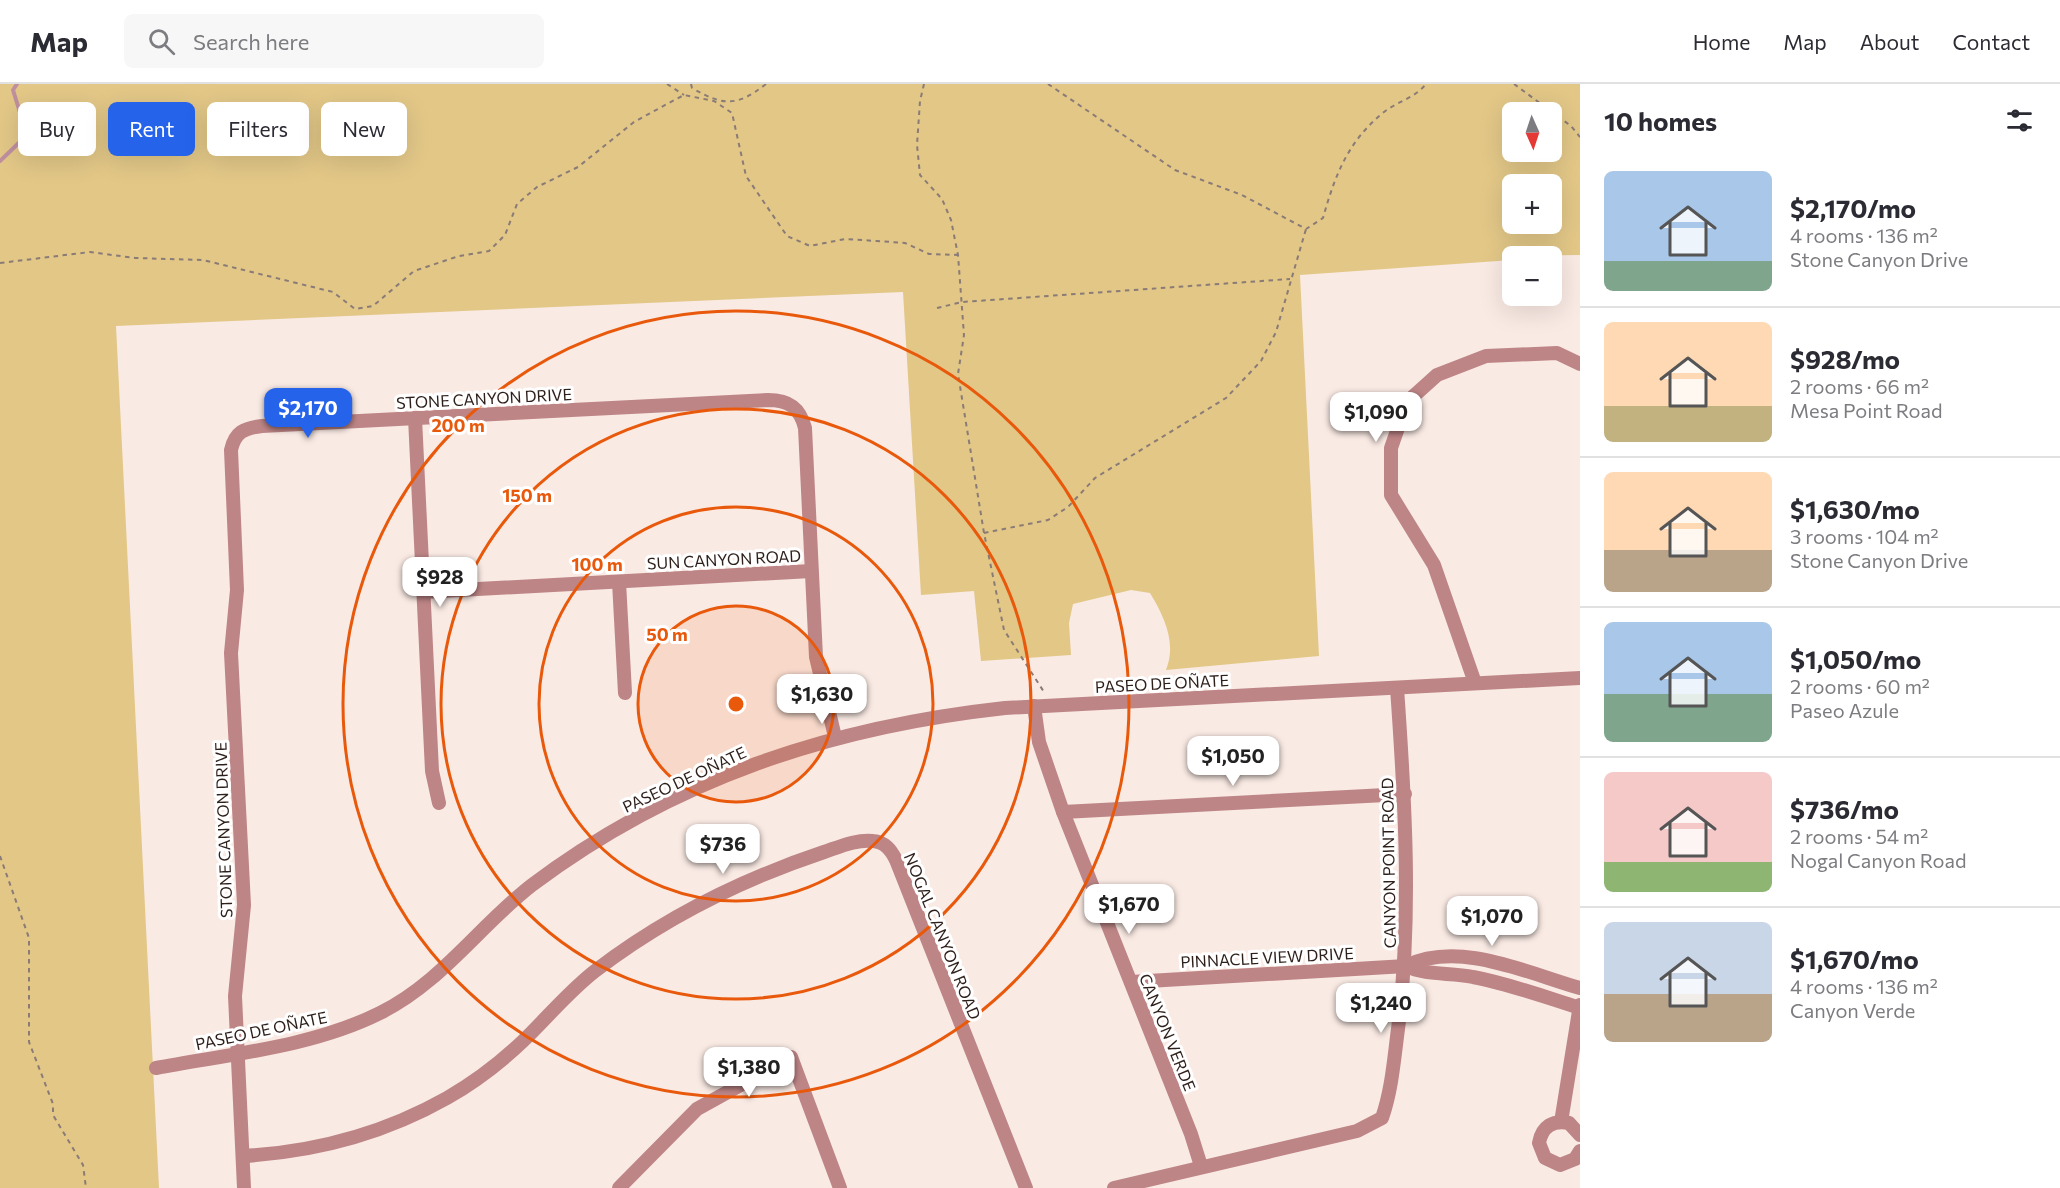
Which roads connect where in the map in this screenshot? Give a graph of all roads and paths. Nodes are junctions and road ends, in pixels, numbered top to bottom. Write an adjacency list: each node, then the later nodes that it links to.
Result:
1 (667, 84): 8 (path)
2 (691, 84): 9 (path)
3 (766, 84): 9 (path)
4 (924, 84): 12 (path)
5 (1048, 84): 11 (path)
6 (1426, 84): 11 (path)
7 (1514, 84): 10 (path)
8 (684, 95): 9 (path); 13 (path)
9 (714, 101): 12 (path)
10 (1580, 137)
11 (1306, 229): 14 (path)
12 (958, 255): 15 (path)
13 (0, 262)
14 (1290, 279): 15 (path); 19 (path)
15 (962, 302): 16 (path); 19 (path)
16 (937, 308)
17 (1580, 364): 24 (street)
18 (415, 418): 20 (street, STONE CANYON DRIVE); 22 (street); 38 (street, STONE CANYON DRIVE)
19 (984, 533): 27 (path)
20 (812, 571): 21 (street, SUN CANYON ROAD); 29 (street, STONE CANYON DRIVE)
21 (619, 582): 22 (street, SUN CANYON ROAD); 26 (street)
22 (423, 592): 31 (street)
23 (1580, 678): 24 (street, PASEO DE OÑATE)
24 (1475, 683): 25 (street, PASEO DE OÑATE)
25 (1397, 688): 27 (street, PASEO DE OÑATE); 30 (street, CANYON POINT ROAD)
26 (625, 693)
27 (1050, 705): 28 (street, PASEO DE OÑATE)
28 (1034, 706): 29 (street, PASEO DE OÑATE); 32 (street, CANYON VERDE)
29 (835, 738): 38 (street, PASEO DE OÑATE)
30 (1405, 794): 32 (street); 34 (street, CANYON POINT ROAD)
31 (440, 803)
32 (1064, 812): 35 (street, CANYON VERDE)
33 (0, 856): 45 (path)
34 (1406, 966): 35 (street, PINNACLE VIEW DRIVE); 36 (street, PINNACLE VIEW DRIVE); 37 (street, PINNACLE VIEW DRIVE); 44 (street, CANYON POINT ROAD)
35 (1131, 982): 44 (street, CANYON VERDE)
36 (1580, 988)
37 (1580, 1007): 40 (street)
38 (238, 1053): 39 (street, PASEO DE OÑATE); 43 (street, STONE CANYON DRIVE)
39 (156, 1068)
40 (1561, 1122): 41 (street); 42 (street)
41 (1580, 1135)
42 (1580, 1151)
43 (243, 1156): 46 (street, STONE CANYON DRIVE); 49 (street, NOGAL CANYON ROAD)
44 (1201, 1166): 50 (street, CANYON POINT ROAD)
45 (86, 1188)
46 (244, 1188)
47 (619, 1188): 48 (street)
48 (840, 1188)
49 (1026, 1188)
50 (1114, 1188)

